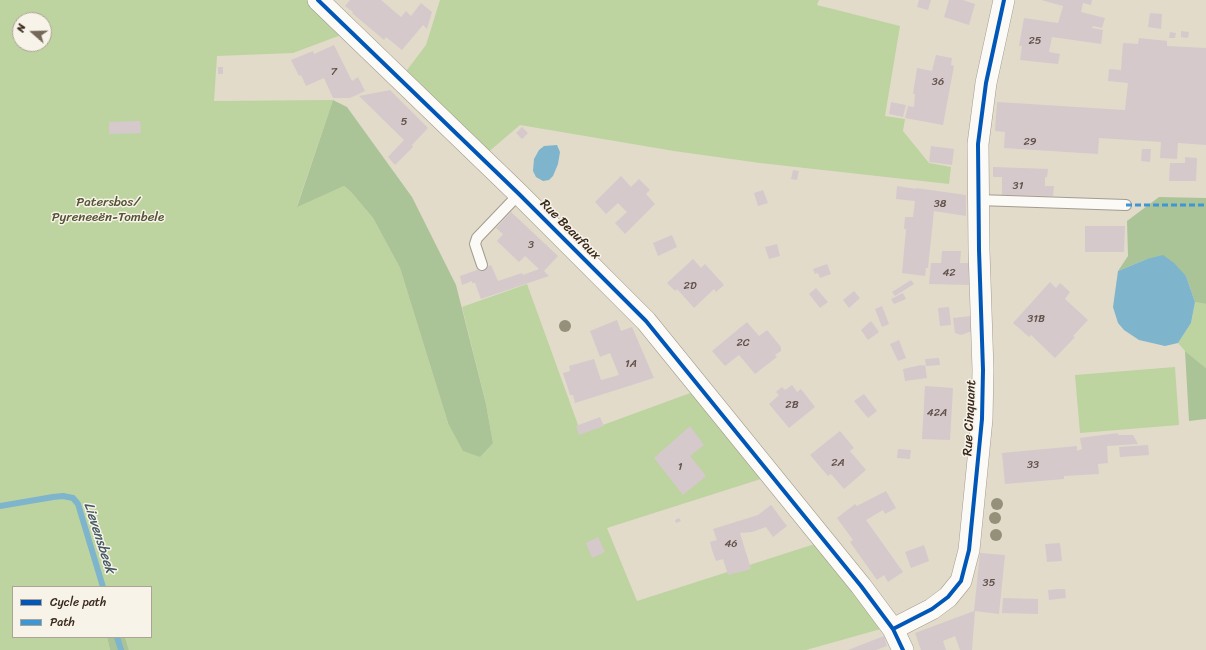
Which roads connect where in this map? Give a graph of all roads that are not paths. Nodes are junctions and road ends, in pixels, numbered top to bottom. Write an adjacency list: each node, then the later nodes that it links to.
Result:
1 (318, 0): 3 (street, Rue Beaufaux)
2 (1004, 0): 4 (street, Rue Cinquant)
3 (519, 194): 6 (lane); 7 (street, Rue Beaufaux)
4 (978, 200): 5 (lane); 7 (street, Rue Cinquant)
5 (1126, 205)
6 (482, 265)
7 (893, 629): 8 (street)
8 (902, 650)

